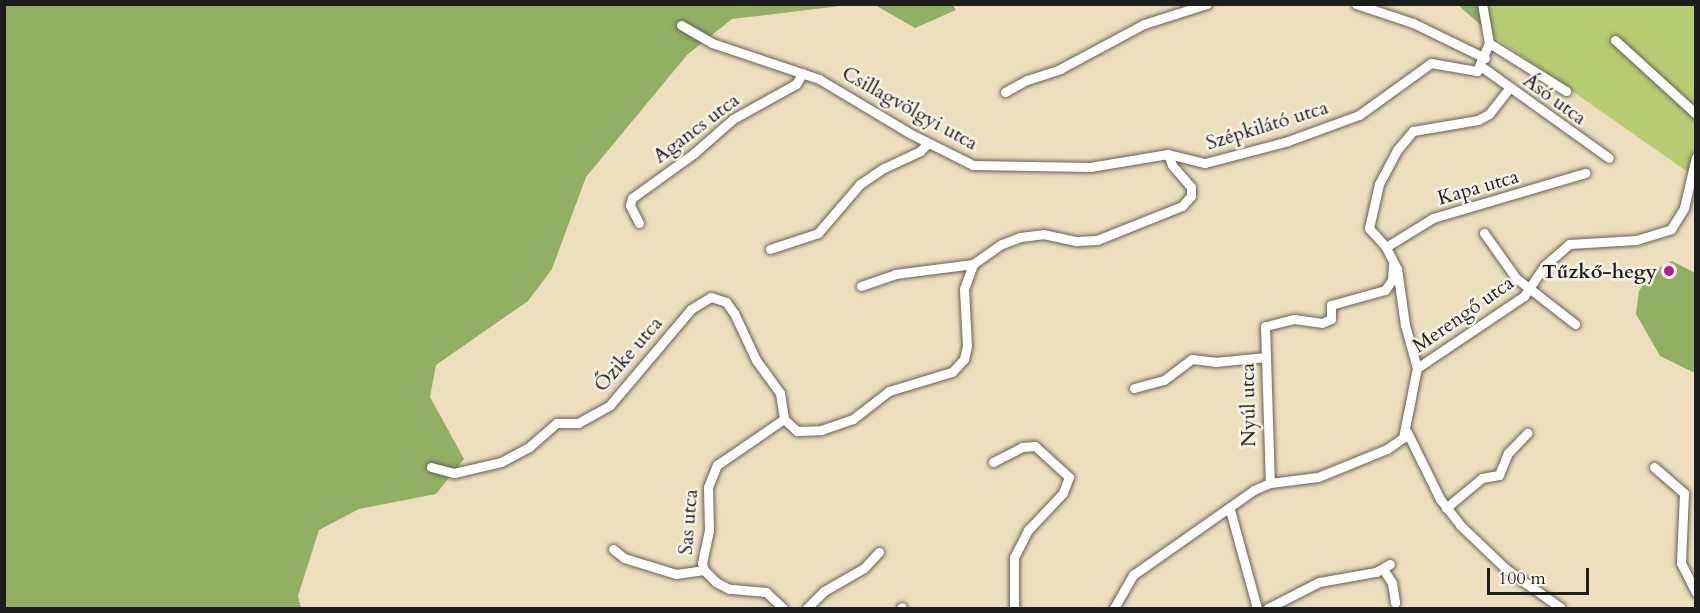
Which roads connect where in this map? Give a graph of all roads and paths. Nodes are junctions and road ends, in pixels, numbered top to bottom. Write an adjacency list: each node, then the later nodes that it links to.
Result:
1 (1356, 4): 7 (street, Ásó utca)
2 (1482, 4): 5 (street)
3 (1201, 6): 11 (street)
4 (681, 25): 8 (street, Csillagvölgyi utca)
5 (1489, 38): 7 (street); 10 (street)
6 (1616, 40): 12 (street)
7 (1484, 62): 9 (street, Ásó utca); 14 (street, Szépkilátó utca)
8 (803, 73): 13 (street, Csillagvölgyi utca); 18 (street, Agancs utca)
9 (1509, 88): 16 (street, Ásó utca); 20 (street)
10 (1566, 91)
11 (1005, 92)
12 (1695, 114)
13 (928, 143): 14 (street, Csillagvölgyi utca); 21 (street)
14 (1168, 154): 23 (street)
15 (1695, 157): 25 (street, Merengő utca)
16 (1609, 158)
17 (1585, 172): 20 (street, Kapa utca)
18 (639, 223)
19 (1485, 233): 25 (street)
20 (1386, 247): 22 (street)
21 (770, 249)
22 (1393, 261): 27 (street, Nyúl utca); 28 (street)
23 (973, 264): 24 (street); 30 (street)
24 (861, 286)
25 (1529, 291): 26 (street); 28 (street, Merengő utca)
26 (1575, 324)
27 (1266, 357): 29 (street); 36 (street, Nyúl utca)
28 (1417, 368): 31 (street, Merengő utca)
29 (1134, 388)
30 (784, 419): 34 (street, Őzike utca); 41 (street, Sas utca)
31 (1407, 432): 36 (street); 37 (street)
32 (1527, 433): 37 (street)
33 (993, 462): 47 (street)
34 (431, 467)
35 (1654, 467): 42 (street)
36 (1270, 483): 38 (street)
37 (1446, 508): 50 (street)
38 (1230, 510): 44 (street); 48 (street)
39 (613, 549): 41 (street)
40 (879, 552): 46 (street)
41 (704, 570): 45 (street, Sas utca)
42 (1695, 592)
43 (1395, 603): 49 (street)
44 (1256, 606): 49 (street)
45 (783, 609)
46 (807, 609)
47 (1014, 609)
48 (1114, 609)
49 (1267, 609)
50 (1561, 609)

